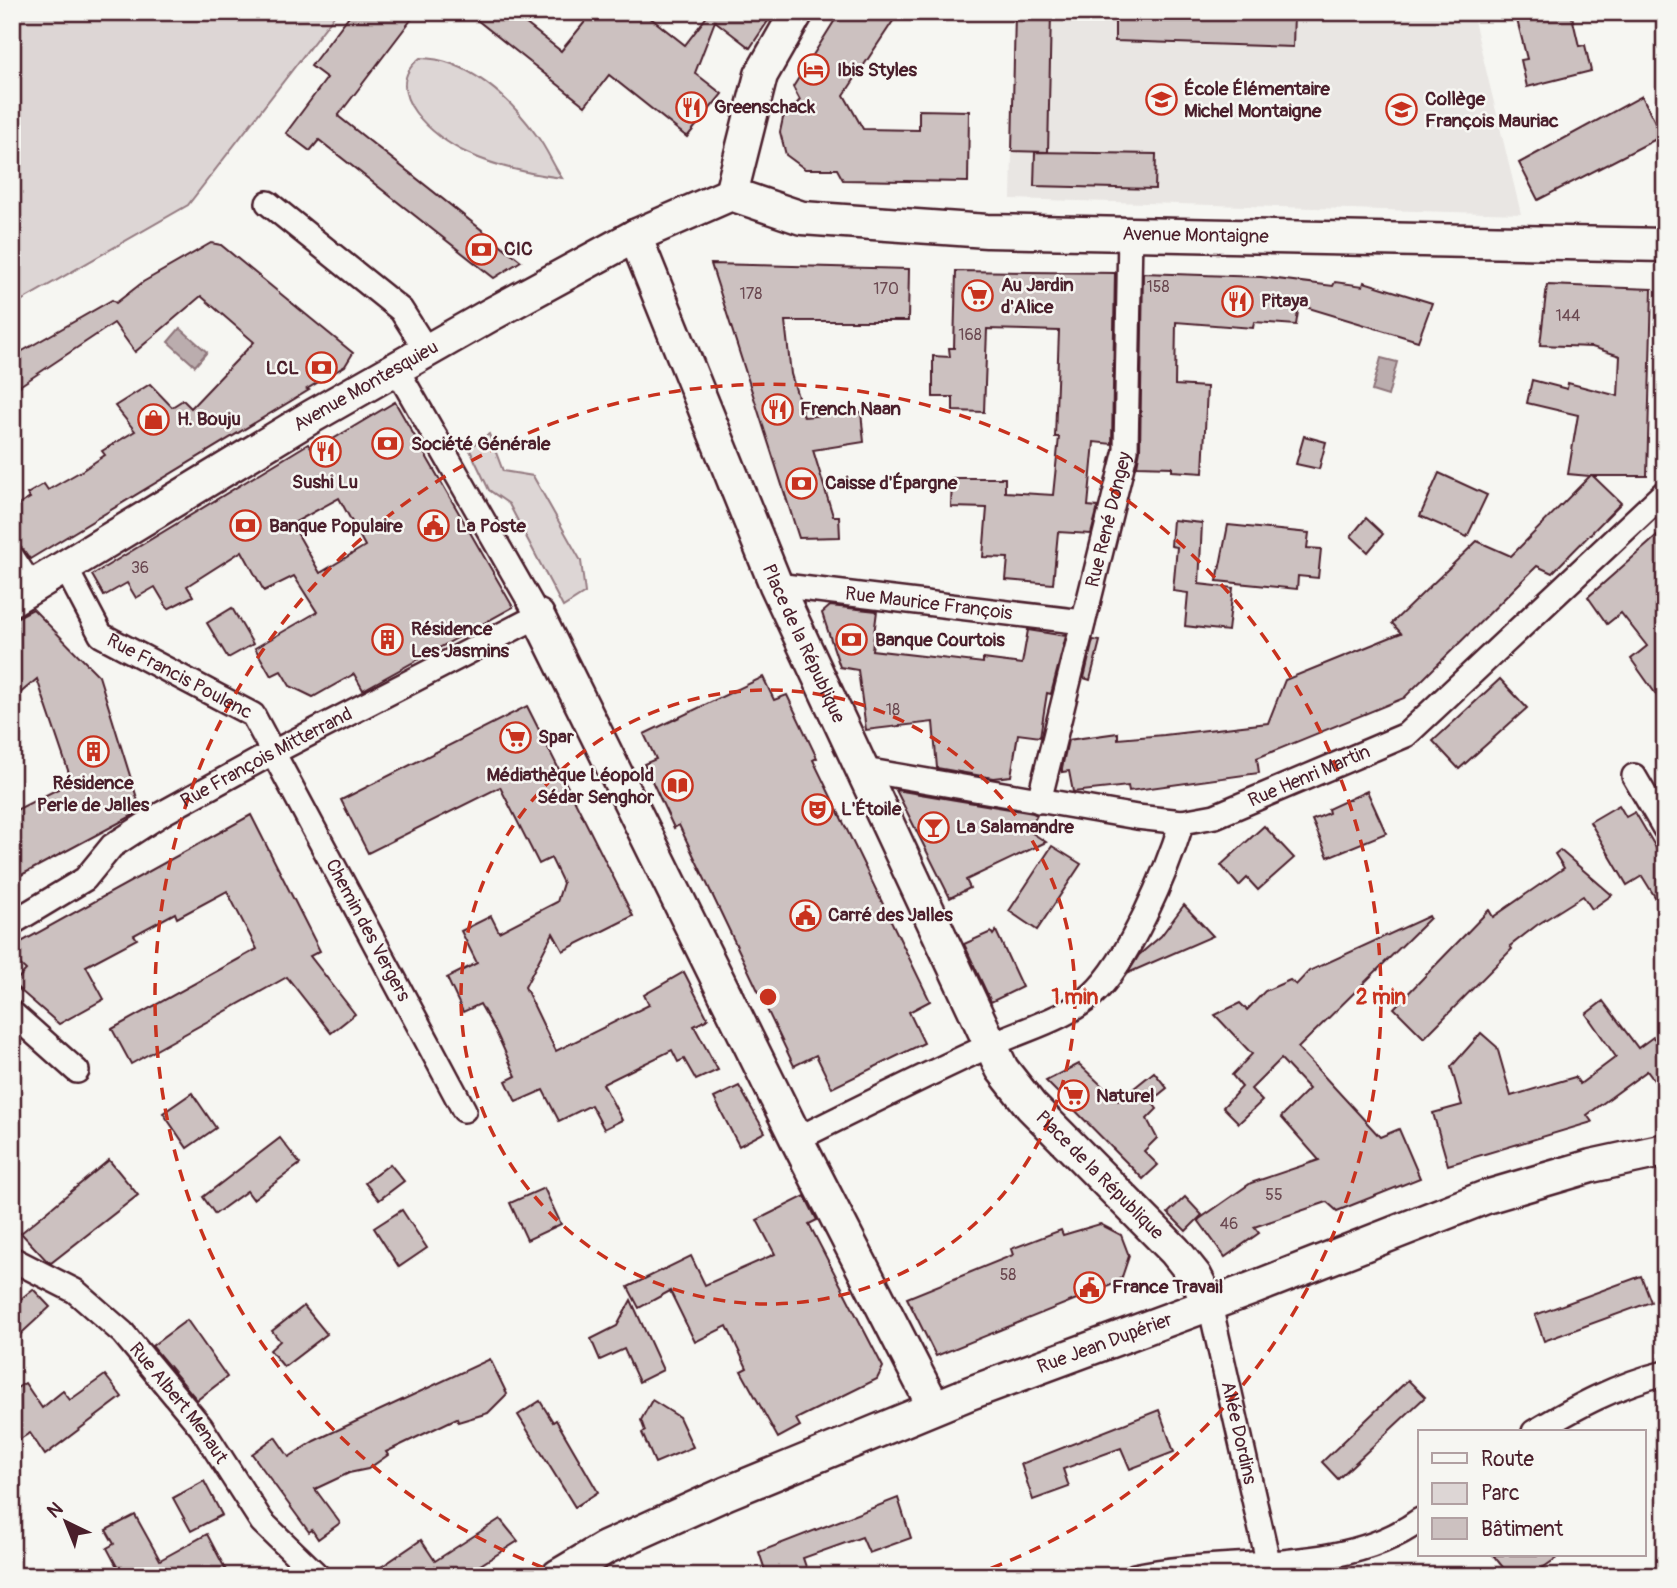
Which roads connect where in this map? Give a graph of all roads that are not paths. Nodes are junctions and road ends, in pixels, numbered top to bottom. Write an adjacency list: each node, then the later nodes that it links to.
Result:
1 (797, 12): 2 (street)
2 (731, 194): 4 (street, Avenue Montaigne); 5 (street, Avenue Montesquieu)
3 (268, 203): 7 (street)
4 (1130, 233): 6 (street, Avenue Montaigne); 15 (street, Rue René Dongey)
5 (635, 236): 7 (street, Avenue Montesquieu); 12 (street, Place de la République)
6 (1665, 245)
7 (427, 351): 8 (street, Avenue Montesquieu)
8 (397, 370): 11 (street, Avenue Montesquieu); 14 (street)
9 (1665, 492): 20 (street, Rue Henri Martin)
10 (12, 557): 13 (street)
11 (64, 565): 13 (street, Avenue Montesquieu); 16 (street, Rue Francis Poulenc)
12 (776, 585): 15 (street, Rue Maurice François); 17 (street, Place de la République)
13 (22, 593)
14 (538, 616): 16 (street, Rue François Mitterrand); 27 (street)
15 (1083, 622): 19 (street, Rue René Dongey)
16 (274, 752): 22 (street, Rue François Mitterrand); 26 (street, Chemin des Vergers)
17 (862, 774): 19 (street, Rue Henri Martin); 24 (street, Place de la République)
18 (1634, 776): 21 (street)
19 (1039, 800): 20 (street, Rue Henri Martin)
20 (1182, 822): 24 (street)
21 (1665, 829)
22 (12, 923)
23 (12, 1013): 25 (street)
24 (992, 1044): 27 (street); 30 (street, Place de la République)
25 (77, 1071)
26 (464, 1110)
27 (797, 1139): 32 (street)
28 (1665, 1150): 30 (street, Rue Jean Dupérier)
29 (12, 1259): 36 (street, Rue Albert Menaut)
30 (1210, 1305): 32 (street, Rue Jean Dupérier); 35 (street, Allée Dordins)
31 (1665, 1373): 33 (street)
32 (934, 1407): 37 (street, Rue Jean Dupérier)
33 (1537, 1430)
34 (1418, 1522): 35 (street)
35 (1268, 1561): 38 (street)
36 (318, 1576)
37 (558, 1576)
38 (1135, 1576)

